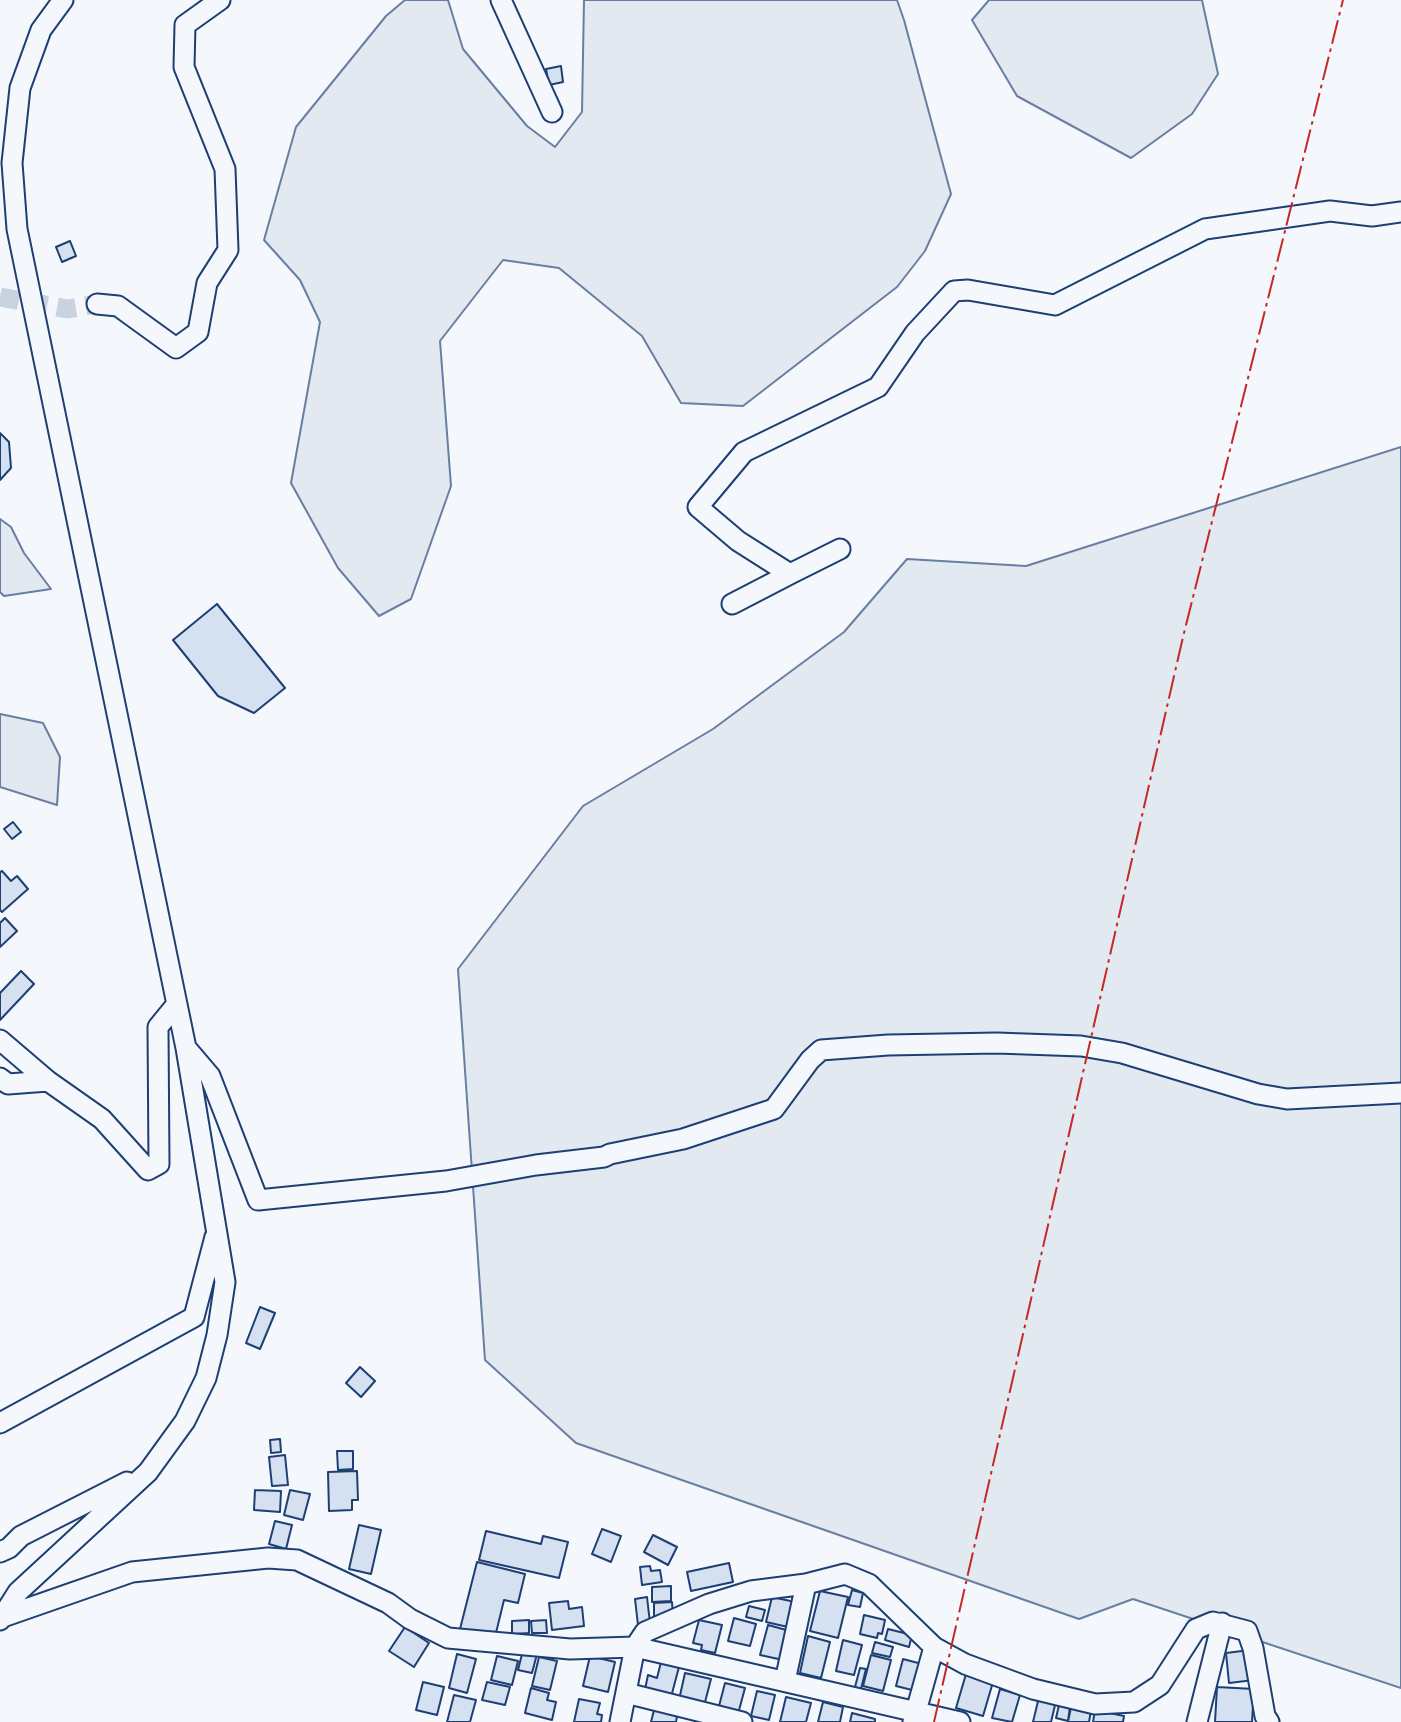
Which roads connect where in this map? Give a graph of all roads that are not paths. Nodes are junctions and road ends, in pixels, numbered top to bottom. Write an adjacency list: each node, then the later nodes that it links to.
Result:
1 (63, 0): 10 (street)
2 (220, 0): 6 (street)
3 (501, 0): 4 (street)
4 (552, 112)
5 (1401, 212): 8 (street)
6 (97, 304)
7 (840, 549): 8 (street)
8 (790, 574): 9 (street)
9 (732, 604)
10 (176, 1005): 12 (street); 14 (street)
11 (0, 1040): 14 (street)
12 (186, 1048): 15 (street); 16 (street)
13 (0, 1078): 14 (street)
14 (48, 1081)
15 (1401, 1093)
16 (217, 1229): 17 (street); 18 (street)
17 (0, 1423)
18 (148, 1472): 19 (street); 21 (street)
19 (0, 1552)
20 (806, 1584): 23 (street); 24 (street); 25 (street)
21 (0, 1618): 23 (street)
22 (1222, 1623): 24 (street); 31 (street); 32 (street)
23 (635, 1647): 25 (street); 26 (street)
24 (934, 1647): 27 (street)
25 (785, 1681): 27 (street)
26 (626, 1693): 29 (street); 30 (street)
27 (914, 1717): 28 (street)
28 (952, 1721)
29 (620, 1722)
30 (742, 1722)
31 (1197, 1722)
32 (1269, 1722)

